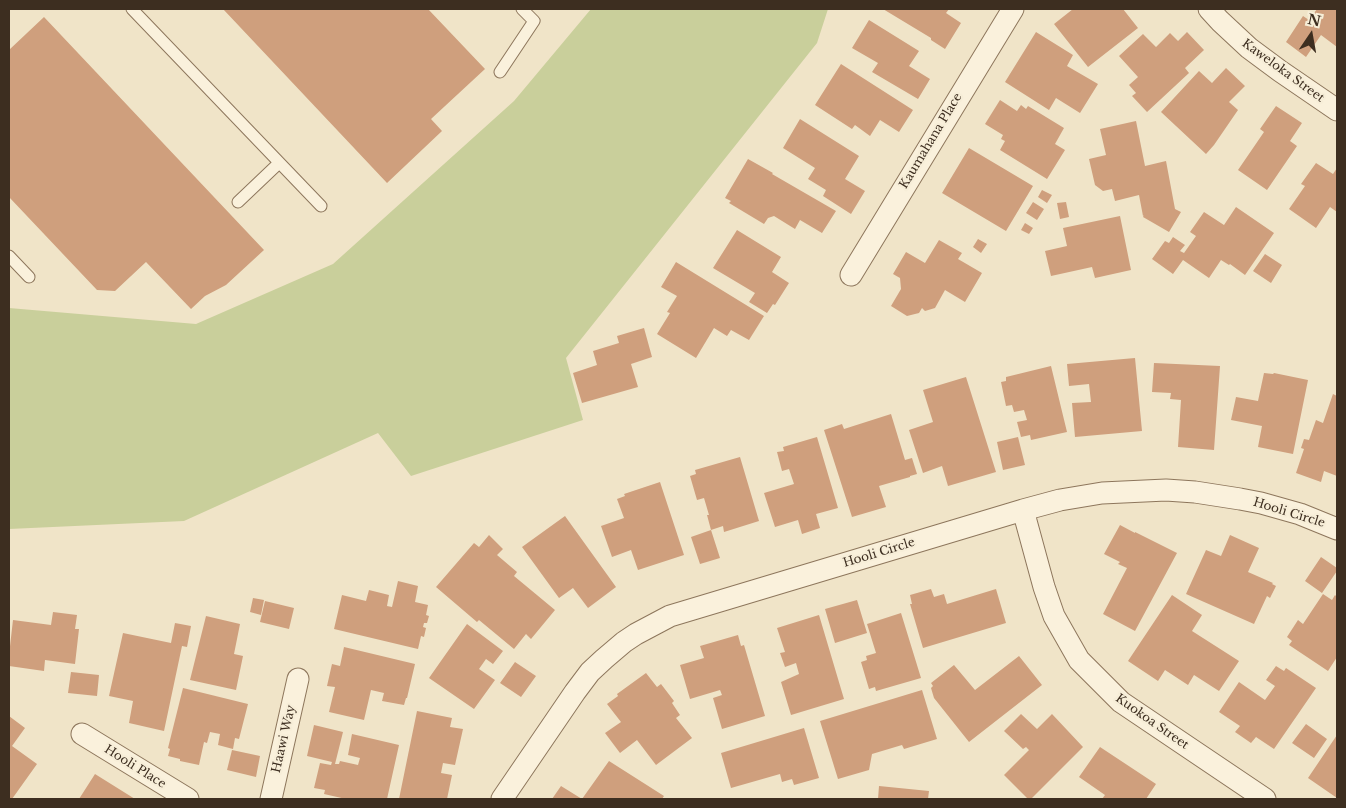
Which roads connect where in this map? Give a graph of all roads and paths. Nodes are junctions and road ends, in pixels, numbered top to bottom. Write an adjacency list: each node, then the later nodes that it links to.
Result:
1 (132, 9): 7 (lane)
2 (522, 9): 5 (lane)
3 (1013, 9): 11 (street, Kaumahana Place)
4 (1209, 9): 6 (street, Kaweloka Street)
5 (500, 72)
6 (1337, 110)
7 (279, 163): 8 (lane); 9 (lane)
8 (238, 202)
9 (321, 206)
10 (9, 256): 12 (lane)
11 (851, 275)
12 (29, 277)
13 (1023, 510): 14 (street, Hooli Circle); 19 (street, Hooli Circle); 20 (street, Kuokoa Street)
14 (1337, 529)
15 (298, 679): 18 (street, Haawi Way)
16 (82, 734): 17 (street, Hooli Place)
17 (188, 799)
18 (270, 799)
19 (502, 799)
20 (1265, 799)

